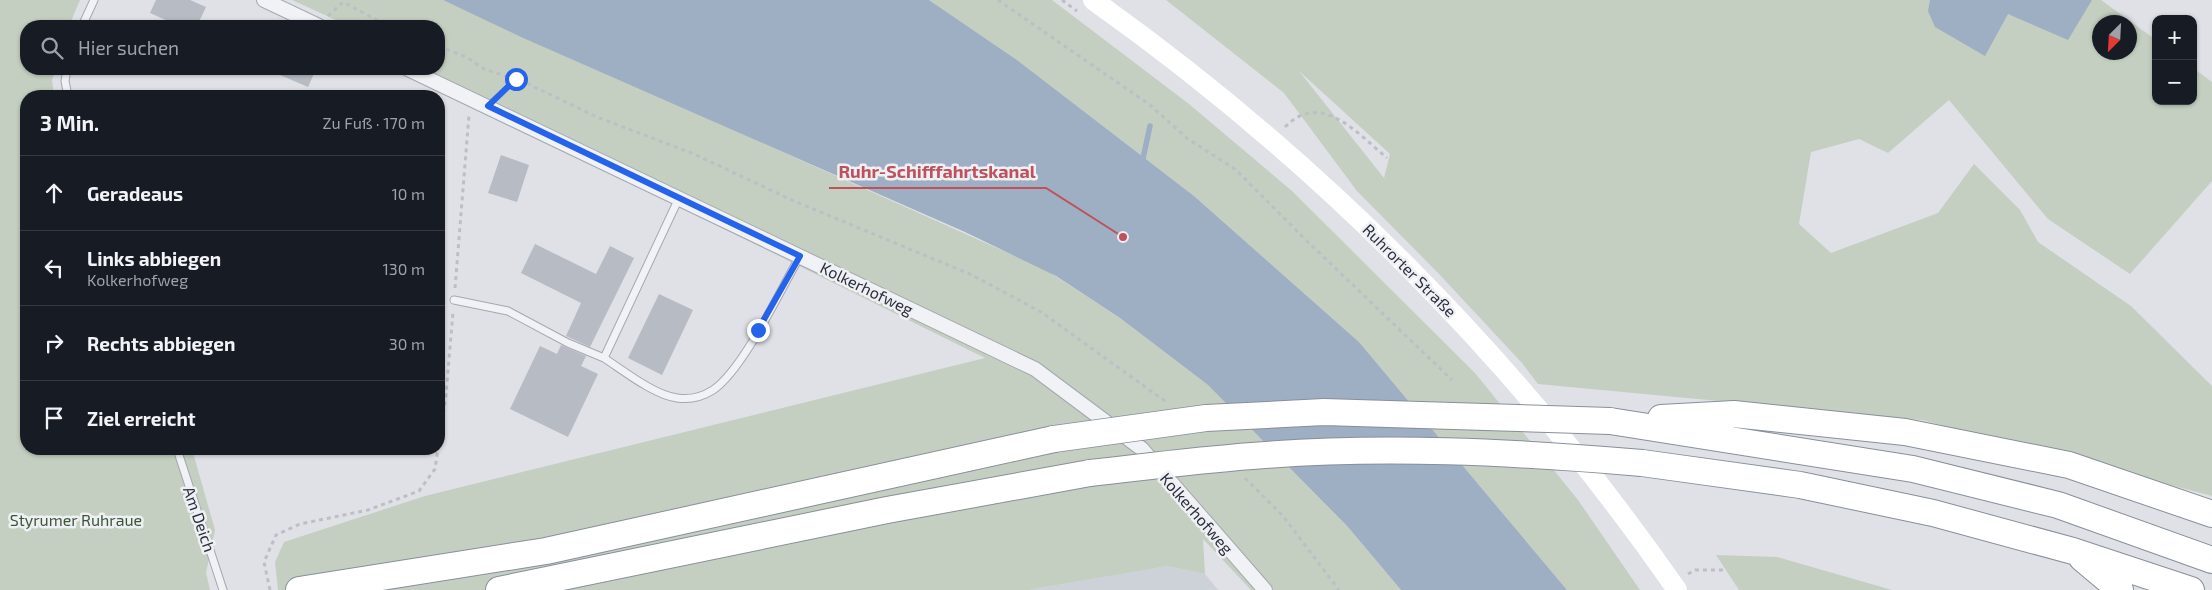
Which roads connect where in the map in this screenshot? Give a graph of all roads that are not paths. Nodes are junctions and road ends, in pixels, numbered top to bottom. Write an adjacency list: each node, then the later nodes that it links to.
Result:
1 (94, 0): 4 (lane)
2 (264, 0): 5 (street)
3 (1086, 6): 19 (main road, Ruhrorter Straße)
4 (85, 20)
5 (306, 20)
6 (66, 75): 8 (lane)
7 (421, 75): 9 (street, Kolkerhofweg)
8 (67, 90)
9 (679, 198): 10 (street, Kolkerhofweg); 12 (lane)
10 (800, 256): 12 (lane); 23 (street, Kolkerhofweg)
11 (454, 300): 12 (lane)
12 (604, 358)
13 (1610, 421): 15 (highway); 17 (highway); 21 (highway, bridge)
14 (179, 455): 20 (lane, Am Deich)
15 (2212, 514)
16 (2074, 551): 18 (highway); 22 (highway, bridge); 24 (highway)
17 (2212, 560)
18 (2169, 584): 25 (highway)
19 (1675, 586)
20 (223, 590)
21 (299, 590)
22 (499, 590)
23 (1265, 590)
24 (2120, 590)
25 (2191, 590)

